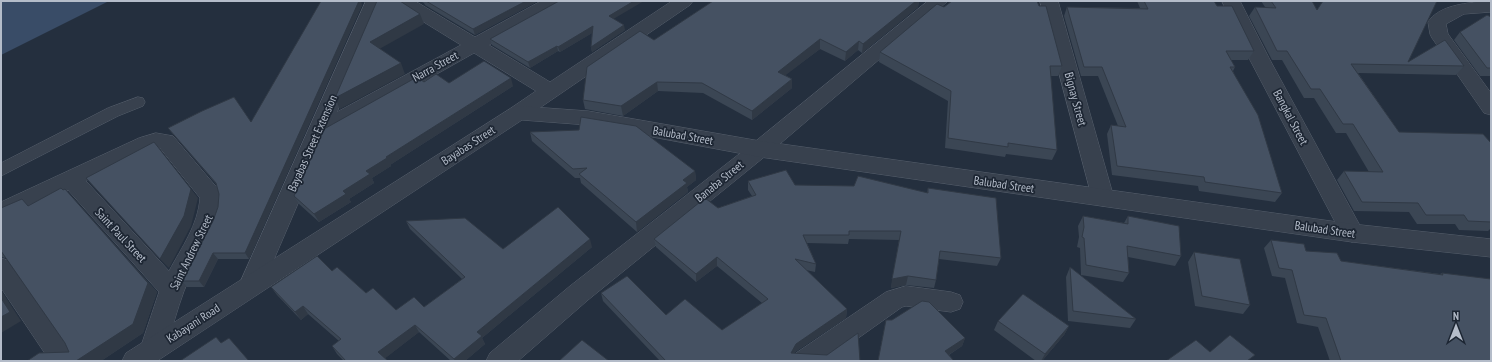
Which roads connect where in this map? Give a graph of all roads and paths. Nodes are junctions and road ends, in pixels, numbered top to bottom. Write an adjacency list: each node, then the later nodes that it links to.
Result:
1 (375, 1): 14 (street, Bayabas Street Extension)
2 (554, 1): 9 (street, Narra Street)
3 (684, 1): 10 (street, Bayabas Street)
4 (939, 1): 15 (street, Banaba Street)
5 (1049, 1): 18 (street, Bignay Street)
6 (1231, 1): 20 (street, Bangkal Street)
7 (414, 3): 9 (street)
8 (1491, 7): 12 (street)
9 (473, 45): 10 (street); 14 (street, Narra Street)
10 (551, 91): 13 (street, Bayabas Street)
11 (138, 102): 16 (lane)
12 (1491, 108)
13 (518, 113): 15 (street, Balubad Street); 23 (street, Bayabas Street)
14 (317, 132): 23 (street, Bayabas Street Extension)
15 (760, 149): 18 (street, Balubad Street); 28 (street, Banaba Street)
16 (1, 170)
17 (71, 179): 19 (street); 24 (street, Saint Paul Street); 24 (street, Saint Andrew Street)
18 (1103, 198): 20 (street, Balubad Street)
19 (1, 212)
20 (1352, 233): 21 (street, Balubad Street)
21 (1491, 248)
22 (1, 268): 27 (street)
23 (251, 285): 26 (street, Kabayani Road)
24 (172, 290): 26 (street, Saint Andrew Street)
25 (951, 302): 29 (street)
26 (144, 355)
27 (66, 361)
28 (499, 361)
29 (805, 361)

